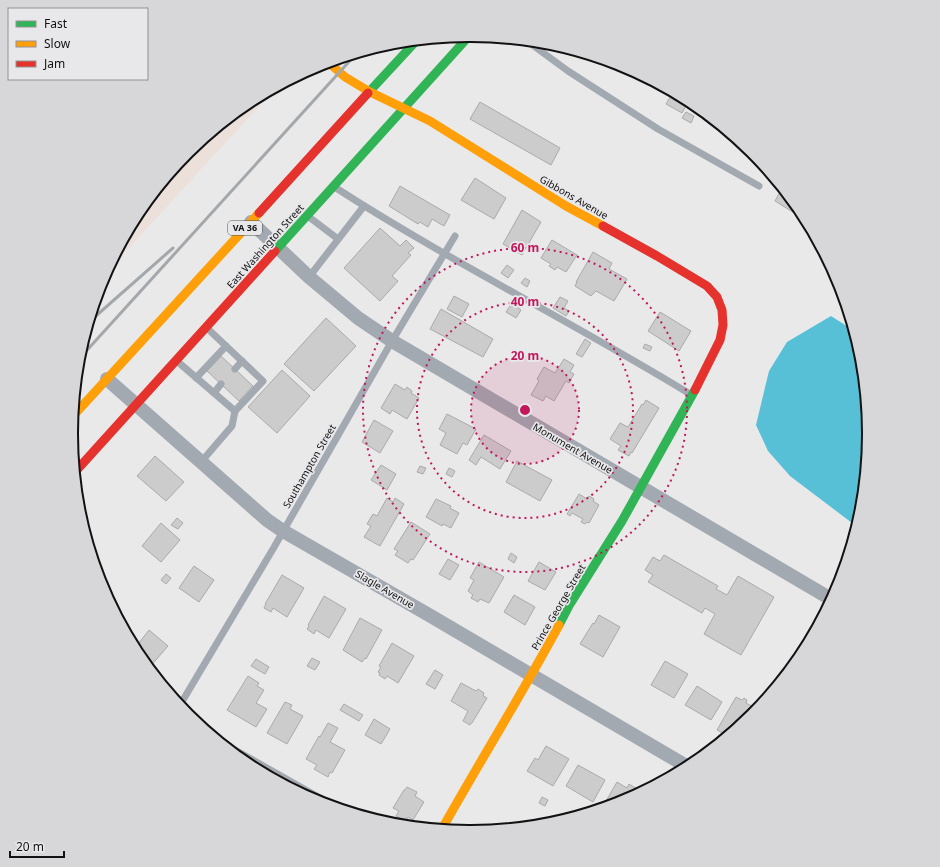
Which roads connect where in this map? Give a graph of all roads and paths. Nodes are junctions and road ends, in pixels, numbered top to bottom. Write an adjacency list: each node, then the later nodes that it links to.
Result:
1 (463, 42): 6 (main road, East Washington Street)
2 (411, 47): 5 (main road, VA 36)
3 (537, 48): 8 (lane)
4 (334, 67): 5 (main road, Gibbons Avenue)
5 (370, 92): 6 (main road, Gibbons Avenue); 11 (main road, VA 36)
6 (404, 108): 7 (main road, East Washington Street); 27 (main road, Gibbons Avenue)
7 (334, 186): 9 (lane); 10 (main road, East Washington Street)
8 (759, 186)
9 (364, 206): 13 (lane); 15 (lane)
10 (307, 216): 13 (lane); 14 (main road, East Washington Street)
11 (251, 222): 14 (street, Monument Avenue); 24 (main road, VA 36)
12 (454, 236): 15 (lane, Southampton Street)
13 (338, 239): 16 (lane)
14 (278, 248): 16 (street, Monument Avenue); 17 (main road, East Washington Street)
15 (444, 253): 18 (lane, Southampton Street); 27 (lane)
16 (309, 277): 18 (street, Monument Avenue)
17 (206, 327): 19 (lane); 20 (main road, East Washington Street)
18 (392, 341): 33 (street, Monument Avenue); 34 (lane, Southampton Street)
19 (226, 346): 21 (lane); 23 (lane)
20 (176, 360): 23 (lane); 28 (main road, East Washington Street)
21 (242, 361): 22 (lane); 30 (lane)
22 (235, 369)
23 (196, 378): 26 (lane)
24 (107, 379): 28 (street, Slagle Avenue); 29 (main road, VA 36)
25 (221, 384): 26 (lane)
26 (214, 393): 30 (lane)
27 (692, 395): 33 (main road, Prince George Street)
28 (136, 405): 31 (street, Slagle Avenue); 32 (main road, East Washington Street)
29 (79, 410)
30 (235, 411): 31 (lane)
31 (201, 462): 34 (street, Slagle Avenue)
32 (80, 467)
33 (641, 488): 35 (street, Monument Avenue); 36 (main road, Prince George Street)
34 (283, 531): 36 (street, Slagle Avenue); 37 (lane, Southampton Street)
35 (826, 596)
36 (532, 675): 38 (street, Slagle Avenue); 39 (main road, Prince George Street)
37 (183, 700)
38 (681, 763)
39 (445, 824)

